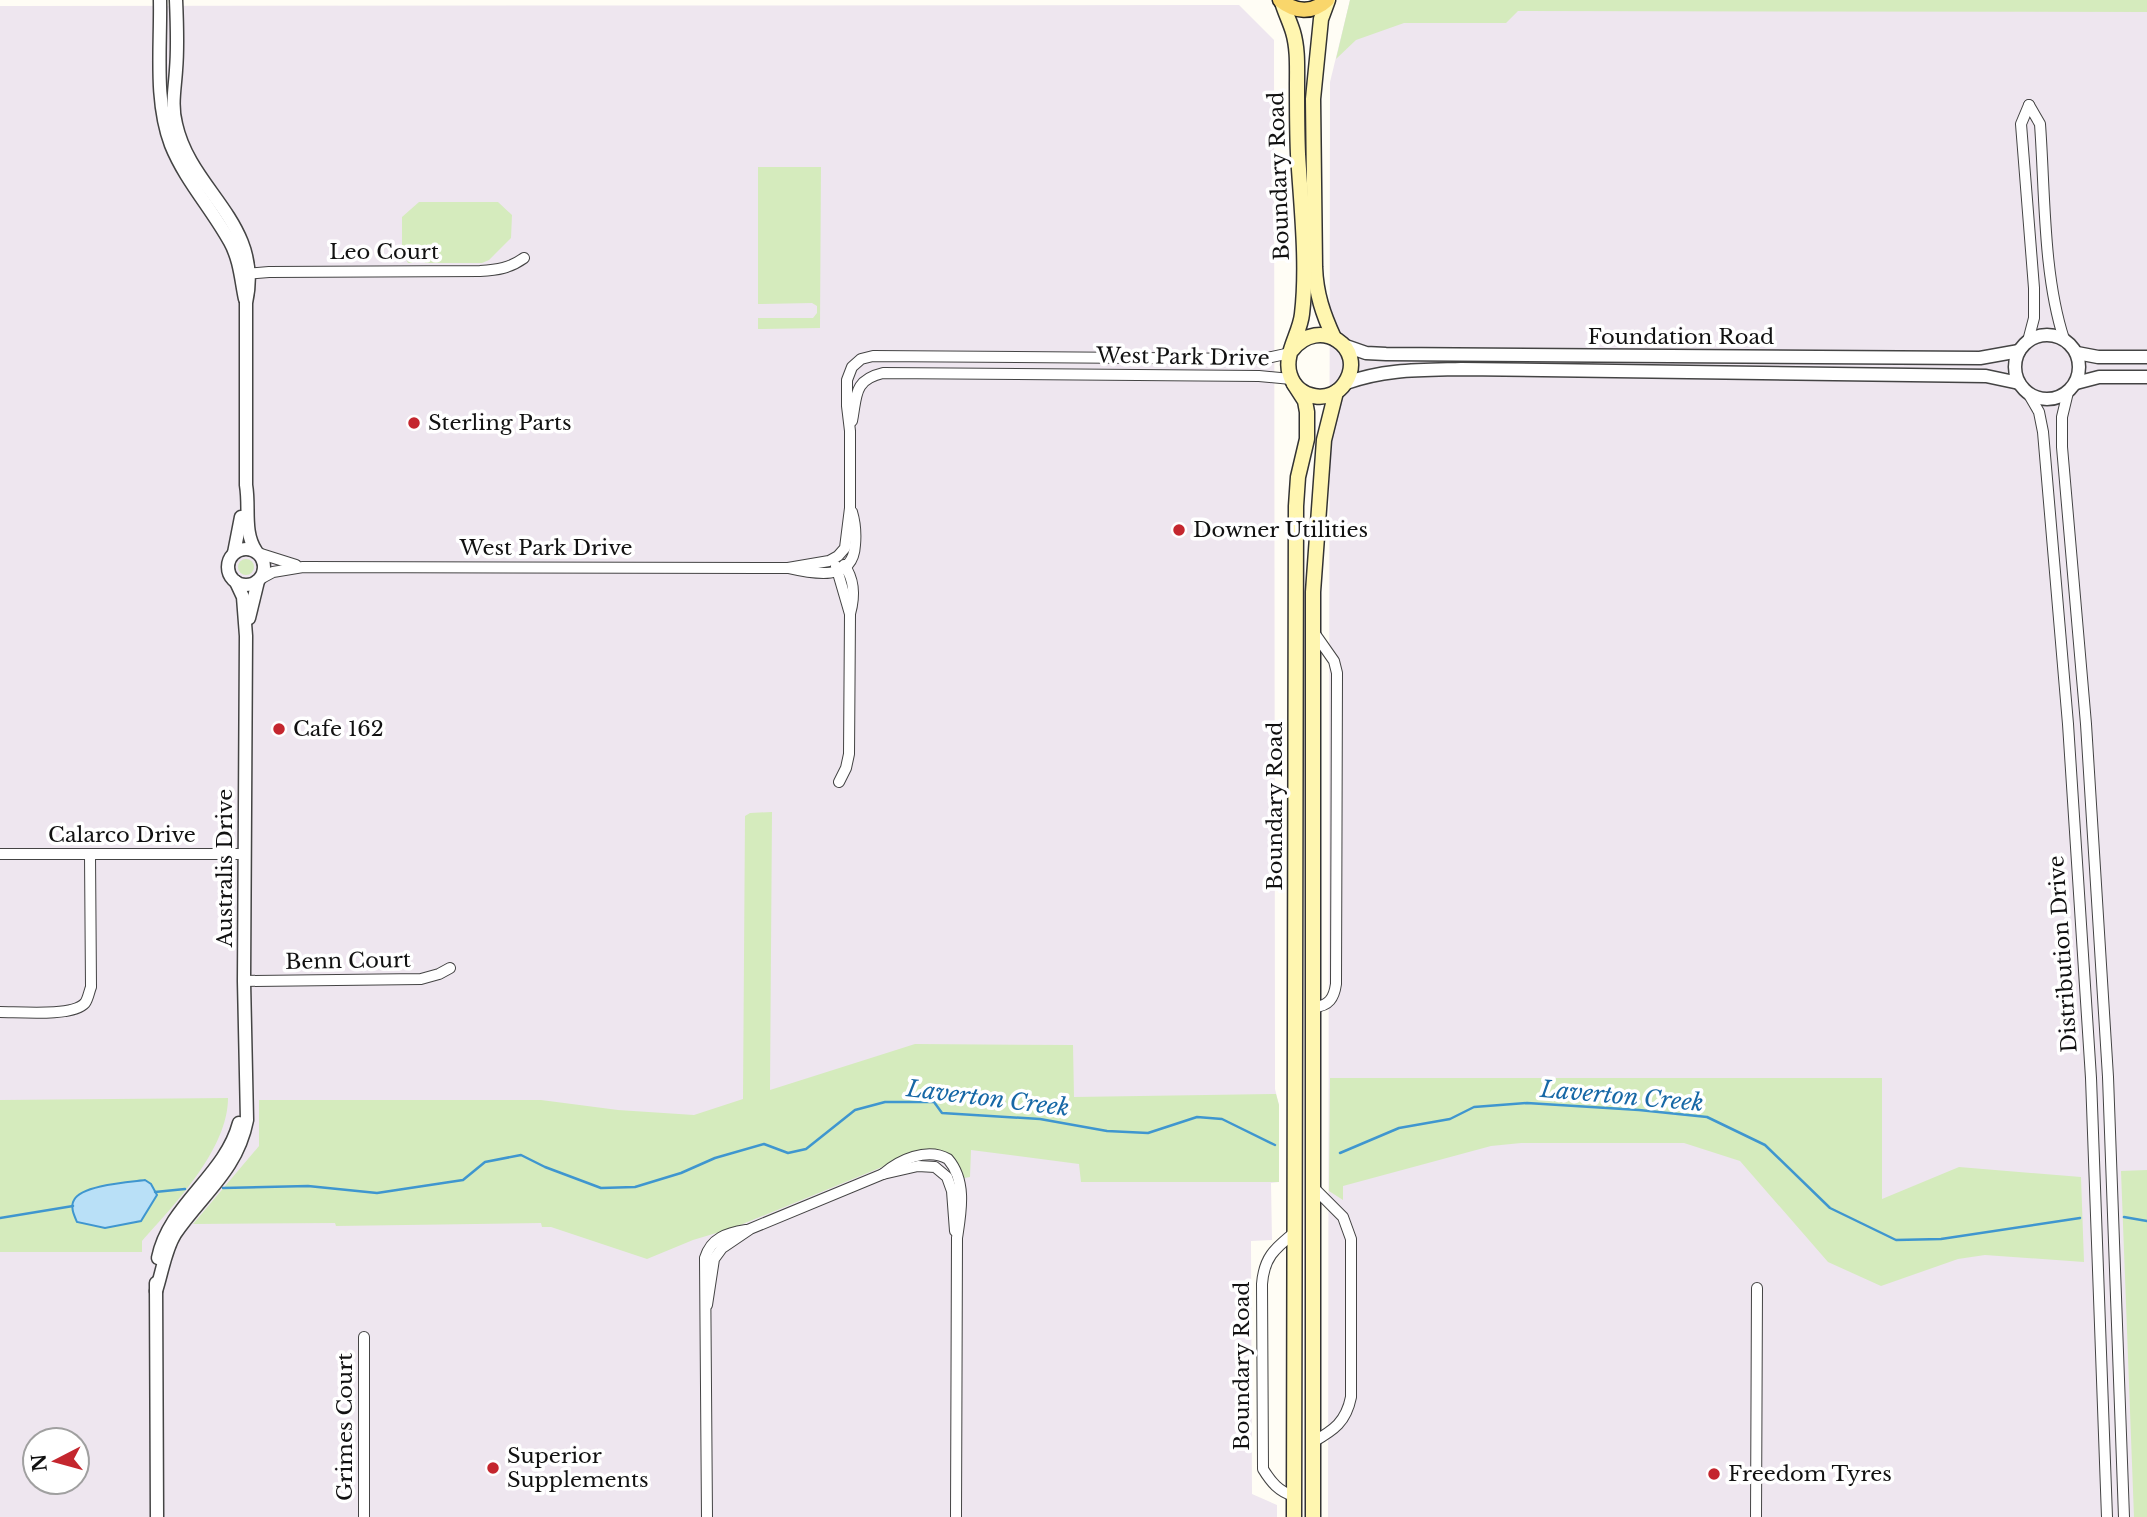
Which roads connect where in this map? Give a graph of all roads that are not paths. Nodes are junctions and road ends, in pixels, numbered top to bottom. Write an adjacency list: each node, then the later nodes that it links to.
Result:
1 (160, 0): 6 (street)
2 (176, 0): 6 (street)
3 (1328, 0): 4 (main road); 8 (main road, Boundary Road)
4 (1281, 1): 11 (main road, Boundary Road)
5 (524, 258): 6 (street, Leo Court)
6 (246, 274): 27 (street)
7 (2064, 339): 9 (street); 9 (street); 12 (street)
8 (1338, 341): 11 (main road); 13 (street, Foundation Road); 23 (main road)
9 (2028, 341): 10 (street)
10 (2019, 351): 13 (street, Foundation Road); 24 (street)
11 (1291, 352): 15 (street, West Park Drive); 22 (main road)
12 (2077, 353): 16 (street); 25 (street)
13 (1460, 354): 18 (street)
14 (1067, 357): 15 (street, West Park Drive); 17 (street, West Park Drive); 19 (street, West Park Drive)
15 (1080, 357): 19 (street, West Park Drive)
16 (2147, 357)
17 (852, 367): 21 (street); 26 (street)
18 (1461, 369): 23 (street, Foundation Road); 24 (street, Foundation Road)
19 (1074, 375): 21 (street, West Park Drive); 22 (street, West Park Drive)
20 (2147, 377): 25 (street)
21 (862, 382): 26 (street)
22 (1293, 382): 23 (main road); 49 (main road, Boundary Road)
23 (1341, 387): 39 (main road, Boundary Road)
24 (2024, 388): 25 (street); 41 (street, Distribution Drive)
25 (2072, 388): 42 (street, Distribution Drive)
26 (850, 431): 28 (street)
27 (246, 485): 29 (street); 30 (street)
28 (850, 508): 31 (street); 33 (street)
29 (257, 552): 30 (street); 32 (street, West Park Drive); 36 (street)
30 (234, 553): 37 (street)
31 (835, 558): 33 (street); 34 (street, West Park Drive); 35 (street)
32 (303, 567): 34 (street, West Park Drive); 36 (street, West Park Drive)
33 (847, 567): 35 (street, West Park Drive); 38 (street)
34 (788, 568): 35 (street, West Park Drive)
35 (836, 571): 38 (street)
36 (259, 580): 37 (street); 40 (street, Australis Drive)
37 (236, 582): 40 (street, Australis Drive)
38 (850, 614): 43 (street)
39 (1313, 631): 50 (main road, Boundary Road); 50 (street)
40 (246, 636): 45 (street, Australis Drive)
41 (2068, 724): 42 (street); 53 (street, Distribution Drive)
42 (2086, 724): 52 (street, Distribution Drive)
43 (839, 782)
44 (0, 854): 46 (street, Calarco Drive)
45 (244, 854): 46 (street, Calarco Drive); 48 (street, Australis Drive)
46 (90, 855): 51 (street)
47 (450, 968): 48 (street, Benn Court)
48 (244, 981): 65 (street, Australis Drive)
49 (1294, 1007): 50 (main road); 57 (main road, Boundary Road)
50 (1314, 1007): 56 (main road, Boundary Road)
51 (0, 1012)
52 (2105, 1030): 53 (street); 54 (street, Distribution Drive)
53 (2088, 1031): 55 (street, Distribution Drive)
54 (2111, 1133): 55 (street); 61 (street, Distribution Drive)
55 (2094, 1136): 60 (street, Distribution Drive)
56 (1313, 1187): 62 (main road, Boundary Road); 62 (street)
57 (1294, 1233): 64 (main road, Boundary Road); 64 (street, Boundary Road)
58 (1757, 1288): 71 (street)
59 (364, 1337): 66 (street, Grimes Court)
60 (2104, 1434): 61 (street); 72 (street, Distribution Drive)
61 (2120, 1434): 73 (street, Distribution Drive)
62 (1313, 1442): 63 (main road, Boundary Road)
63 (1313, 1474): 64 (main road); 70 (main road, Boundary Road)
64 (1294, 1496): 69 (main road, Boundary Road)
65 (157, 1517)
66 (364, 1517)
67 (708, 1517): 68 (street)
68 (956, 1517)
69 (1294, 1517)
70 (1313, 1517)
71 (1756, 1517)
72 (2107, 1517)
73 (2124, 1517)

